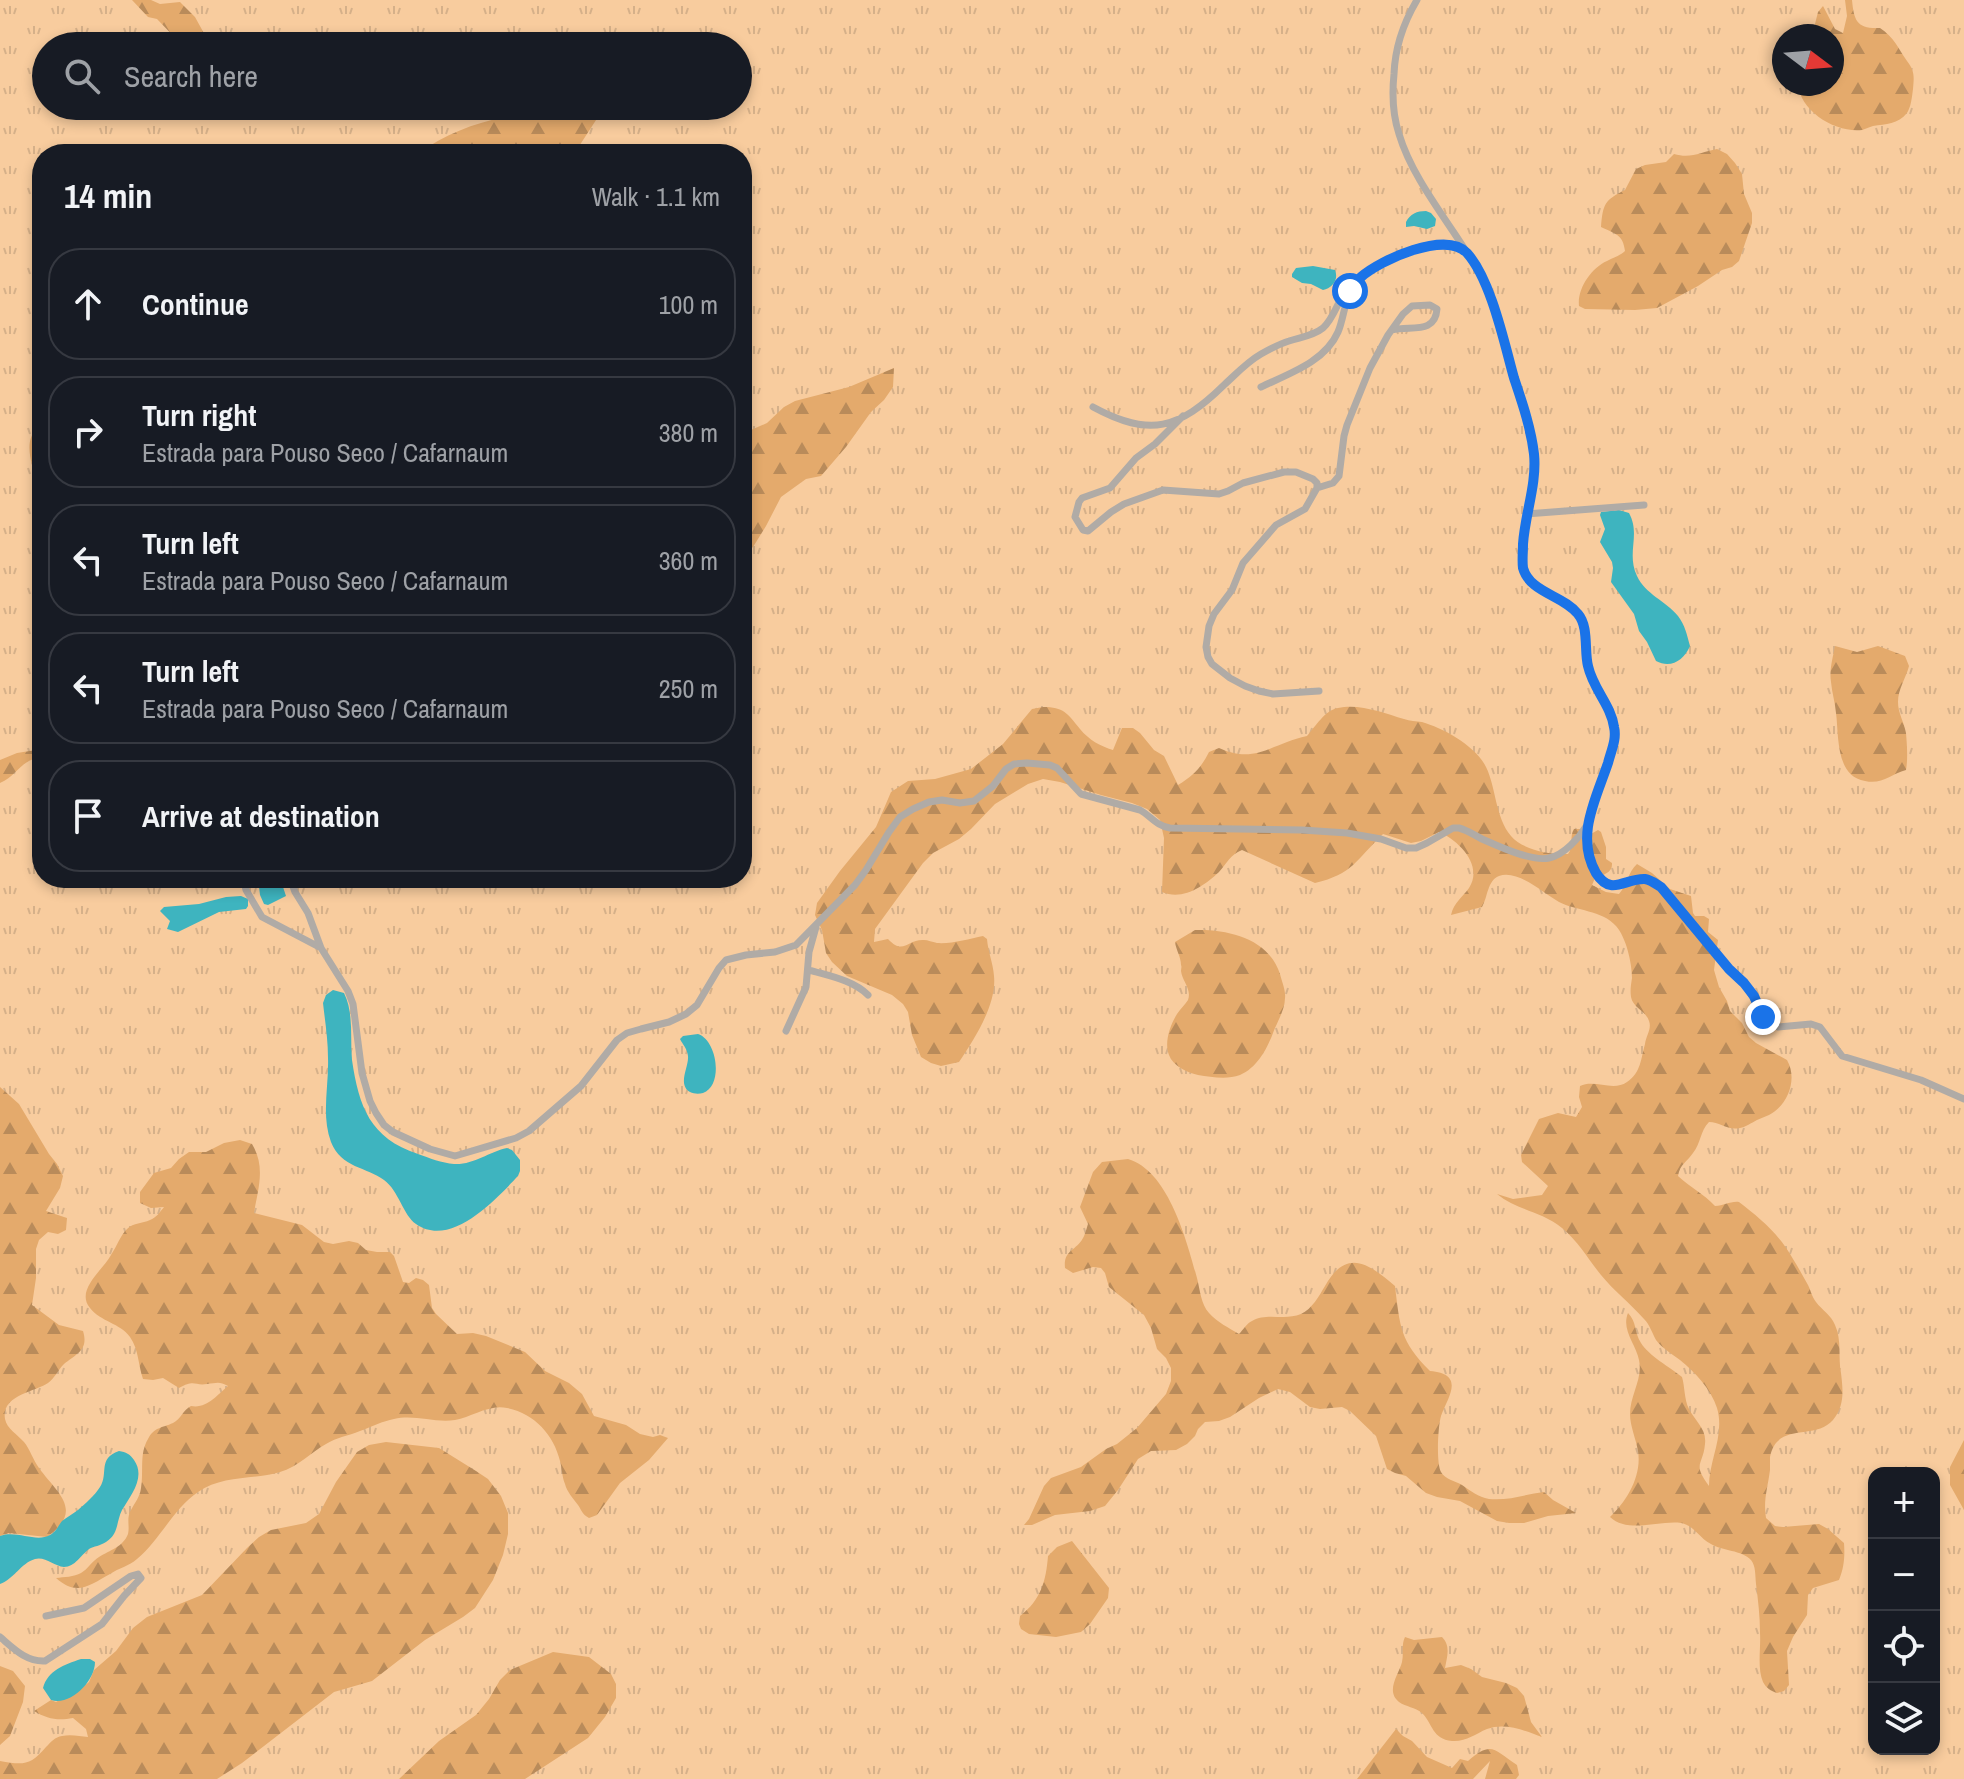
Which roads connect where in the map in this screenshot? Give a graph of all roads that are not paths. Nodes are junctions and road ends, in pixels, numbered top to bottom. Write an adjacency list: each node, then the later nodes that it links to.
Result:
1 (1417, 0): 2 (street)
2 (1466, 251): 3 (street); 10 (street)
3 (1360, 278): 5 (street); 7 (street)
4 (1392, 330): 4 (street); 8 (street)
5 (1261, 387)
6 (1093, 407): 7 (street)
7 (1183, 416): 8 (street)
8 (1317, 488): 11 (street)
9 (1644, 505): 10 (street)
10 (1526, 514): 12 (street)
11 (1319, 691)
12 (1587, 825): 15 (street); 20 (street)
13 (246, 888): 16 (street)
14 (294, 888): 16 (street)
15 (817, 925): 16 (street); 17 (street)
16 (321, 948)
17 (809, 970): 18 (street); 19 (street)
18 (868, 995)
19 (786, 1031)
20 (1964, 1099)
21 (46, 1616): 22 (street)
22 (0, 1637)

